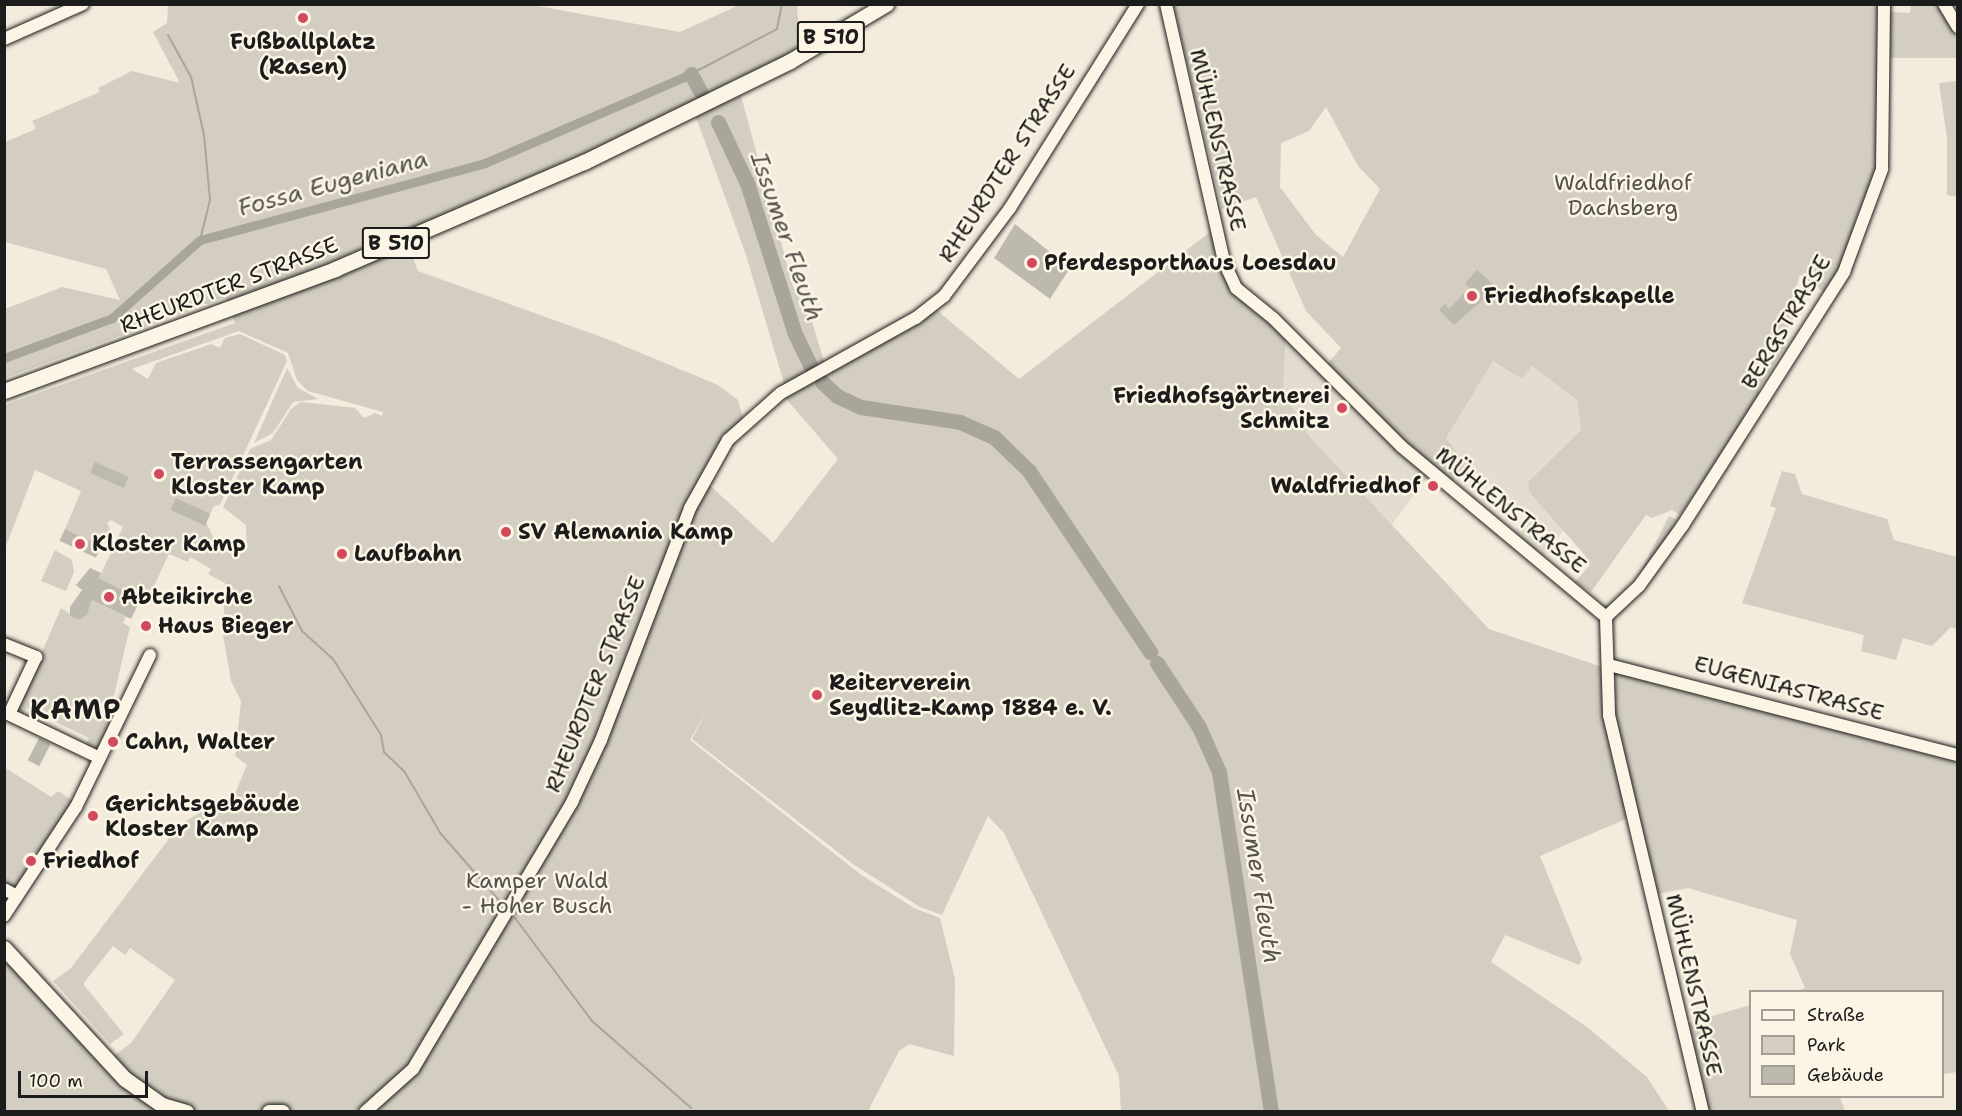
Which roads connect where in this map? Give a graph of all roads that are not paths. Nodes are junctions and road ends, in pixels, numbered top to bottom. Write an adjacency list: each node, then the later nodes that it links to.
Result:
1 (886, 4): 9 (main road, RHEURDTER STRASSE / B 510)
2 (1138, 4): 24 (street, RHEURDTER STRASSE)
3 (1166, 4): 10 (street, MÜHLENSTRASSE)
4 (1884, 4): 10 (street, BERGSTRASSE)
5 (1944, 4): 7 (street)
6 (77, 6): 8 (street)
7 (1958, 27)
8 (4, 39)
9 (4, 391)
10 (1605, 617): 13 (street, MÜHLENSTRASSE)
11 (4, 644): 14 (street)
12 (150, 655): 16 (street)
13 (1609, 664): 15 (street, EUGENIASTRASSE); 25 (street, MÜHLENSTRASSE)
14 (7, 713): 16 (street)
15 (1958, 755)
16 (100, 758): 18 (street)
17 (4, 889): 18 (street)
18 (17, 896): 19 (street)
19 (4, 916)
20 (4, 948): 21 (main road)
21 (186, 1112)
22 (269, 1112): 23 (main road)
23 (282, 1112)
24 (365, 1112)
25 (1703, 1112)

